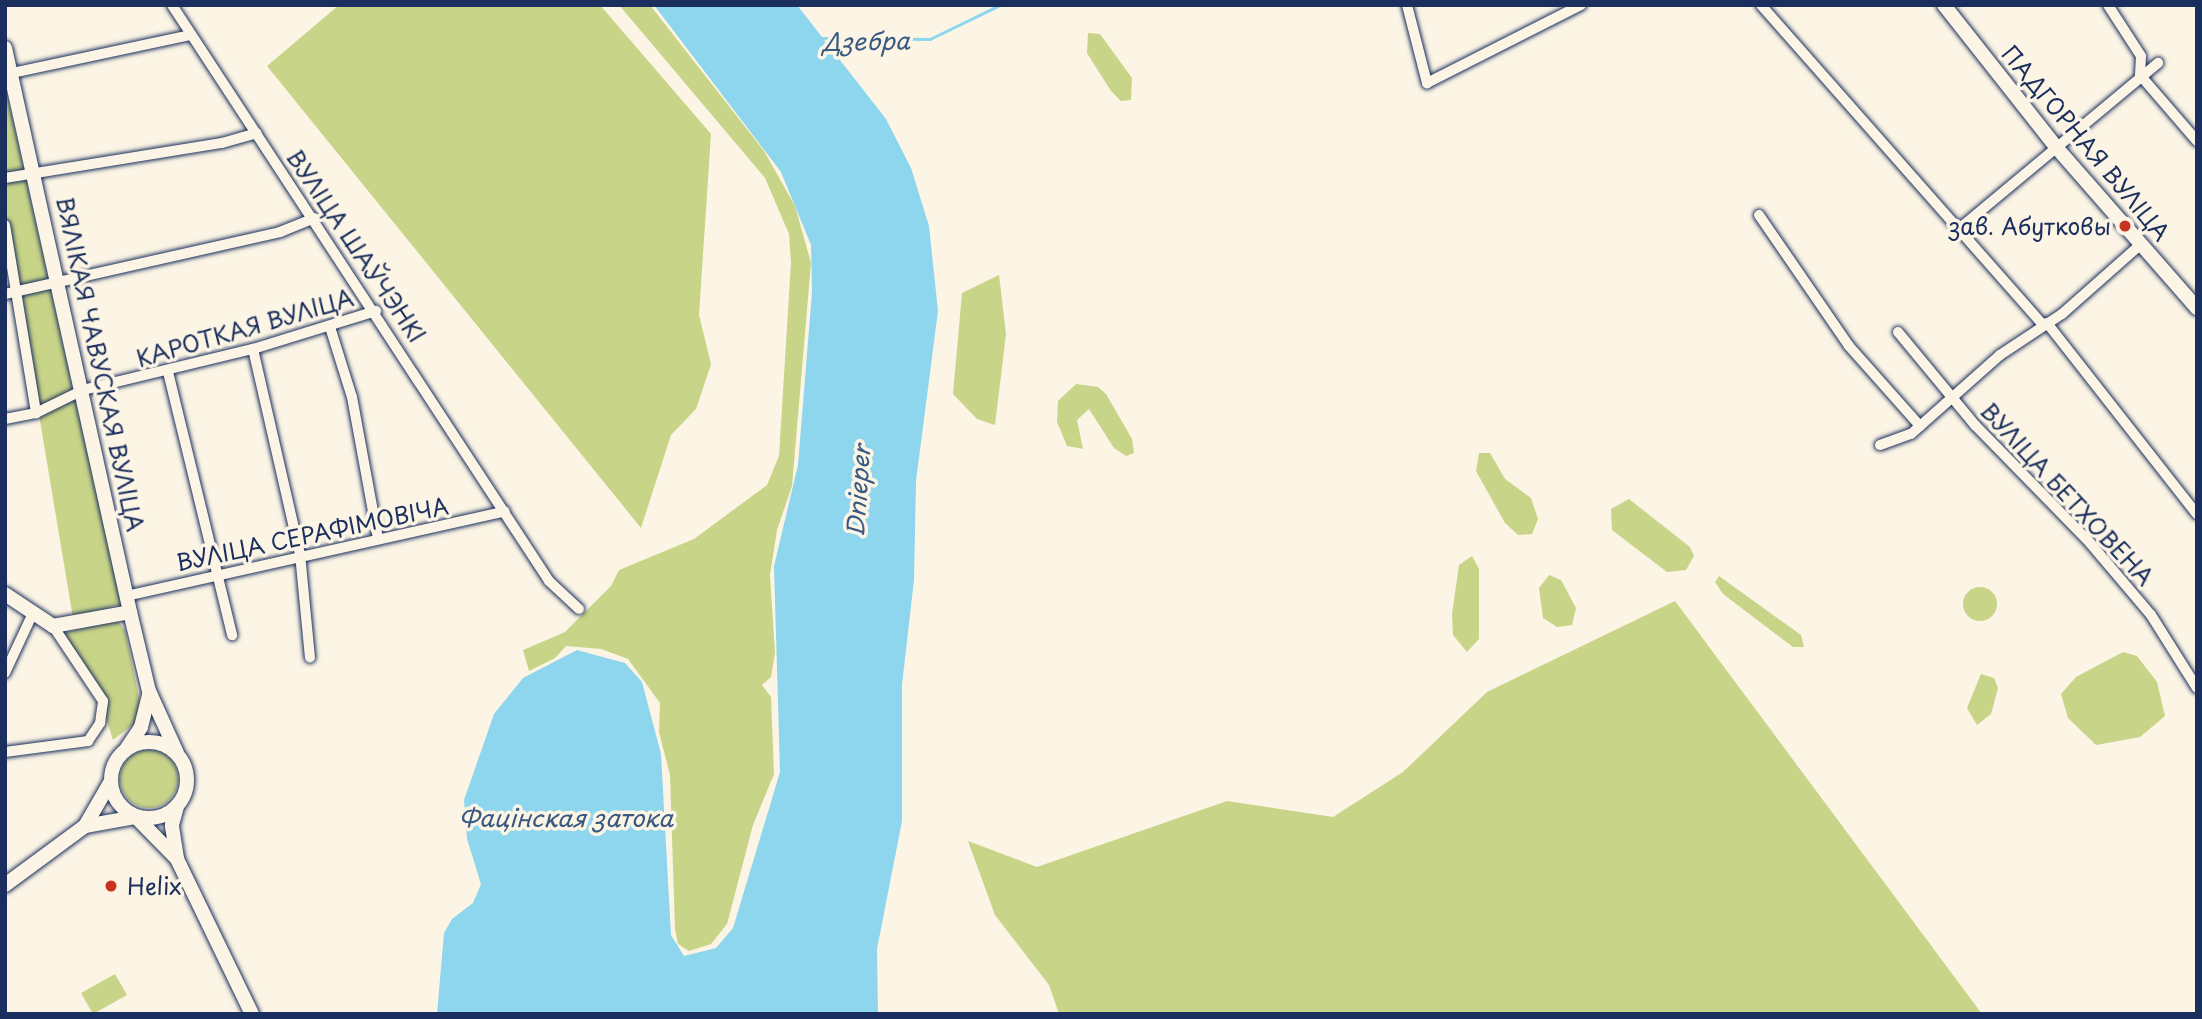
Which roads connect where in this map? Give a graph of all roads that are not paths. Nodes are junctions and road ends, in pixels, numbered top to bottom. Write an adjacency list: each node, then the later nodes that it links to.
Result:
1 (172, 5): 7 (street, ВУЛІЦА ШАЎЧЭНКІ)
2 (1407, 5): 3 (street)
3 (1581, 5)
4 (1761, 5): 20 (street)
5 (1944, 5): 14 (main road, ПАДГОРНАЯ ВУЛІЦА)
6 (2108, 5): 11 (street)
7 (191, 35): 10 (street); 12 (street, ВУЛІЦА ШАЎЧЭНКІ)
8 (5, 48): 10 (main road, ВЯЛІКАЯ ЧАВУСКАЯ ВУЛІЦА)
9 (2158, 63): 11 (street)
10 (8, 74): 15 (main road, ВЯЛІКАЯ ЧАВУСКАЯ ВУЛІЦА)
11 (2140, 75): 13 (street); 14 (street)
12 (257, 133): 15 (street); 18 (street, ВУЛІЦА ШАЎЧЭНКІ)
13 (2197, 141)
14 (2056, 147): 20 (street); 21 (main road, ПАДГОРНАЯ ВУЛІЦА)
15 (36, 174): 16 (street); 22 (main road, ВЯЛІКАЯ ЧАВУСКАЯ ВУЛІЦА)
16 (5, 178)
17 (1759, 215): 36 (street)
18 (314, 218): 22 (street); 26 (street, ВУЛІЦА ШАЎЧЭНКІ)
19 (5, 225): 23 (street)
20 (1960, 228): 27 (street)
21 (2141, 244): 25 (main road, ПАДГОРНАЯ ВУЛІЦА); 27 (street, ВУЛІЦА БЕТХОВЕНА)
22 (57, 283): 23 (street); 32 (main road, ВЯЛІКАЯ ЧАВУСКАЯ ВУЛІЦА)
23 (19, 291): 24 (street); 34 (street)
24 (5, 294)
25 (2194, 298)
26 (376, 311): 28 (street, КАРОТКАЯ ВУЛІЦА); 38 (street, ВУЛІЦА ШАЎЧЭНКІ)
27 (2045, 323): 33 (street, ВУЛІЦА БЕТХОВЕНА); 39 (street)
28 (330, 327): 30 (street, КАРОТКАЯ ВУЛІЦА); 40 (street)
29 (1898, 332): 33 (street, ВУЛІЦА БЕТХОВЕНА)
30 (253, 349): 31 (street, КАРОТКАЯ ВУЛІЦА); 41 (street)
31 (167, 372): 32 (street, КАРОТКАЯ ВУЛІЦА); 42 (street)
32 (83, 390): 34 (street, КАРОТКАЯ ВУЛІЦА); 44 (main road, ВЯЛІКАЯ ЧАВУСКАЯ ВУЛІЦА)
33 (1952, 398): 36 (street, ВУЛІЦА БЕТХОВЕНА); 52 (street, ВУЛІЦА БЕТХОВЕНА)
34 (36, 413): 35 (street, КАРОТКАЯ ВУЛІЦА)
35 (5, 419)
36 (1920, 426): 37 (street, ВУЛІЦА БЕТХОВЕНА)
37 (1881, 445)
38 (505, 510): 40 (street, ВУЛІЦА СЕРАФІМОВІЧА); 45 (street, ВУЛІЦА ШАЎЧЭНКІ)
39 (2197, 514)
40 (378, 538): 41 (street, ВУЛІЦА СЕРАФІМОВІЧА)
41 (300, 554): 42 (street, ВУЛІЦА СЕРАФІМОВІЧА); 50 (street)
42 (218, 571): 44 (street, ВУЛІЦА СЕРАФІМОВІЧА); 49 (street)
43 (5, 594): 47 (main road)
44 (126, 596): 46 (main road, ВЯЛІКАЯ ЧАВУСКАЯ ВУЛІЦА)
45 (579, 609)
46 (130, 612): 48 (main road); 53 (main road, ВЯЛІКАЯ ЧАВУСКАЯ ВУЛІЦА)
47 (32, 615): 48 (main road); 51 (street)
48 (53, 626): 55 (street)
49 (232, 635)
50 (310, 658)
51 (5, 673)
52 (2197, 688)
53 (149, 691): 54 (main road, ВЯЛІКАЯ ЧАВУСКАЯ ВУЛІЦА); 56 (main road, ВЯЛІКАЯ ЧАВУСКАЯ ВУЛІЦА)
54 (127, 748): 56 (main road); 57 (main road)
55 (5, 752)
56 (177, 753): 58 (main road)
57 (111, 781): 59 (main road); 60 (main road)
58 (177, 806): 59 (main road); 61 (main road)
59 (136, 817): 60 (main road); 61 (main road)
60 (85, 826): 62 (main road)
61 (177, 859): 63 (main road)
62 (5, 886)
63 (253, 1014)

